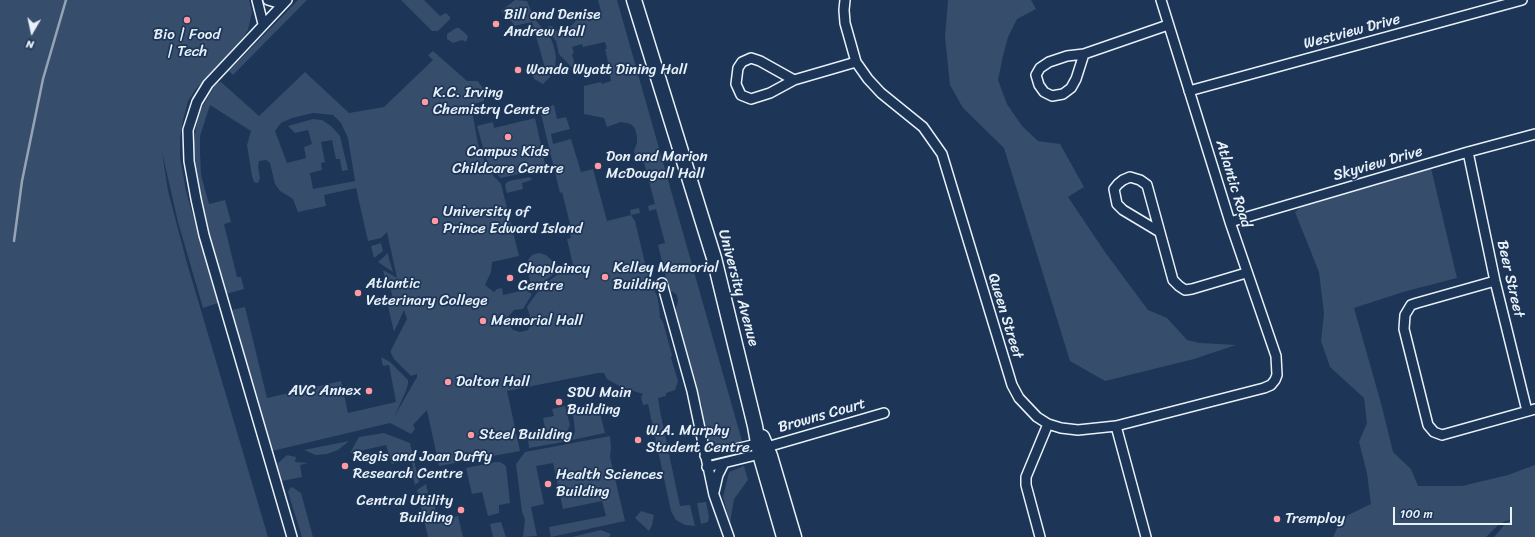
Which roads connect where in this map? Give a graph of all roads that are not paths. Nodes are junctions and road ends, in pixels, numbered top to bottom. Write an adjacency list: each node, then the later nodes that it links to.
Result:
1 (257, 0): 8 (street)
2 (268, 0): 7 (street)
3 (634, 0): 26 (main road, University Avenue)
4 (845, 0): 11 (street, Queen Street)
5 (1161, 0): 9 (street, Atlantic Road)
6 (1522, 0): 13 (street, Westview Drive)
7 (286, 1): 8 (street)
8 (263, 24): 31 (street)
9 (1168, 24): 10 (street); 13 (street, Atlantic Road)
10 (1084, 54): 10 (street)
11 (856, 62): 12 (street); 24 (street, Queen Street)
12 (794, 80): 12 (street)
13 (1189, 91): 16 (street, Atlantic Road)
14 (1535, 134): 15 (street, Skyview Drive)
15 (1468, 152): 16 (street, Skyview Drive); 19 (street, Beer Street)
16 (1230, 222): 18 (street, Atlantic Road)
17 (1158, 231): 17 (street); 18 (street)
18 (1246, 273): 21 (street, Atlantic Road)
19 (1495, 281): 22 (street, Beer Street); 22 (street)
20 (662, 283): 27 (street)
21 (1277, 375): 25 (street, Queen Street)
22 (1531, 410)
23 (884, 412): 26 (street, Browns Court)
24 (1048, 424): 25 (street, Queen Street); 35 (street)
25 (1116, 426): 36 (street)
26 (761, 448): 27 (street); 28 (street); 33 (main road, University Avenue); 34 (main road, University Avenue)
27 (705, 456): 29 (street)
28 (724, 463): 29 (street); 30 (street)
29 (708, 468): 30 (street)
30 (714, 495): 32 (street)
31 (292, 537)
32 (729, 537)
33 (784, 537)
34 (794, 537)
35 (1040, 537)
36 (1146, 537)

